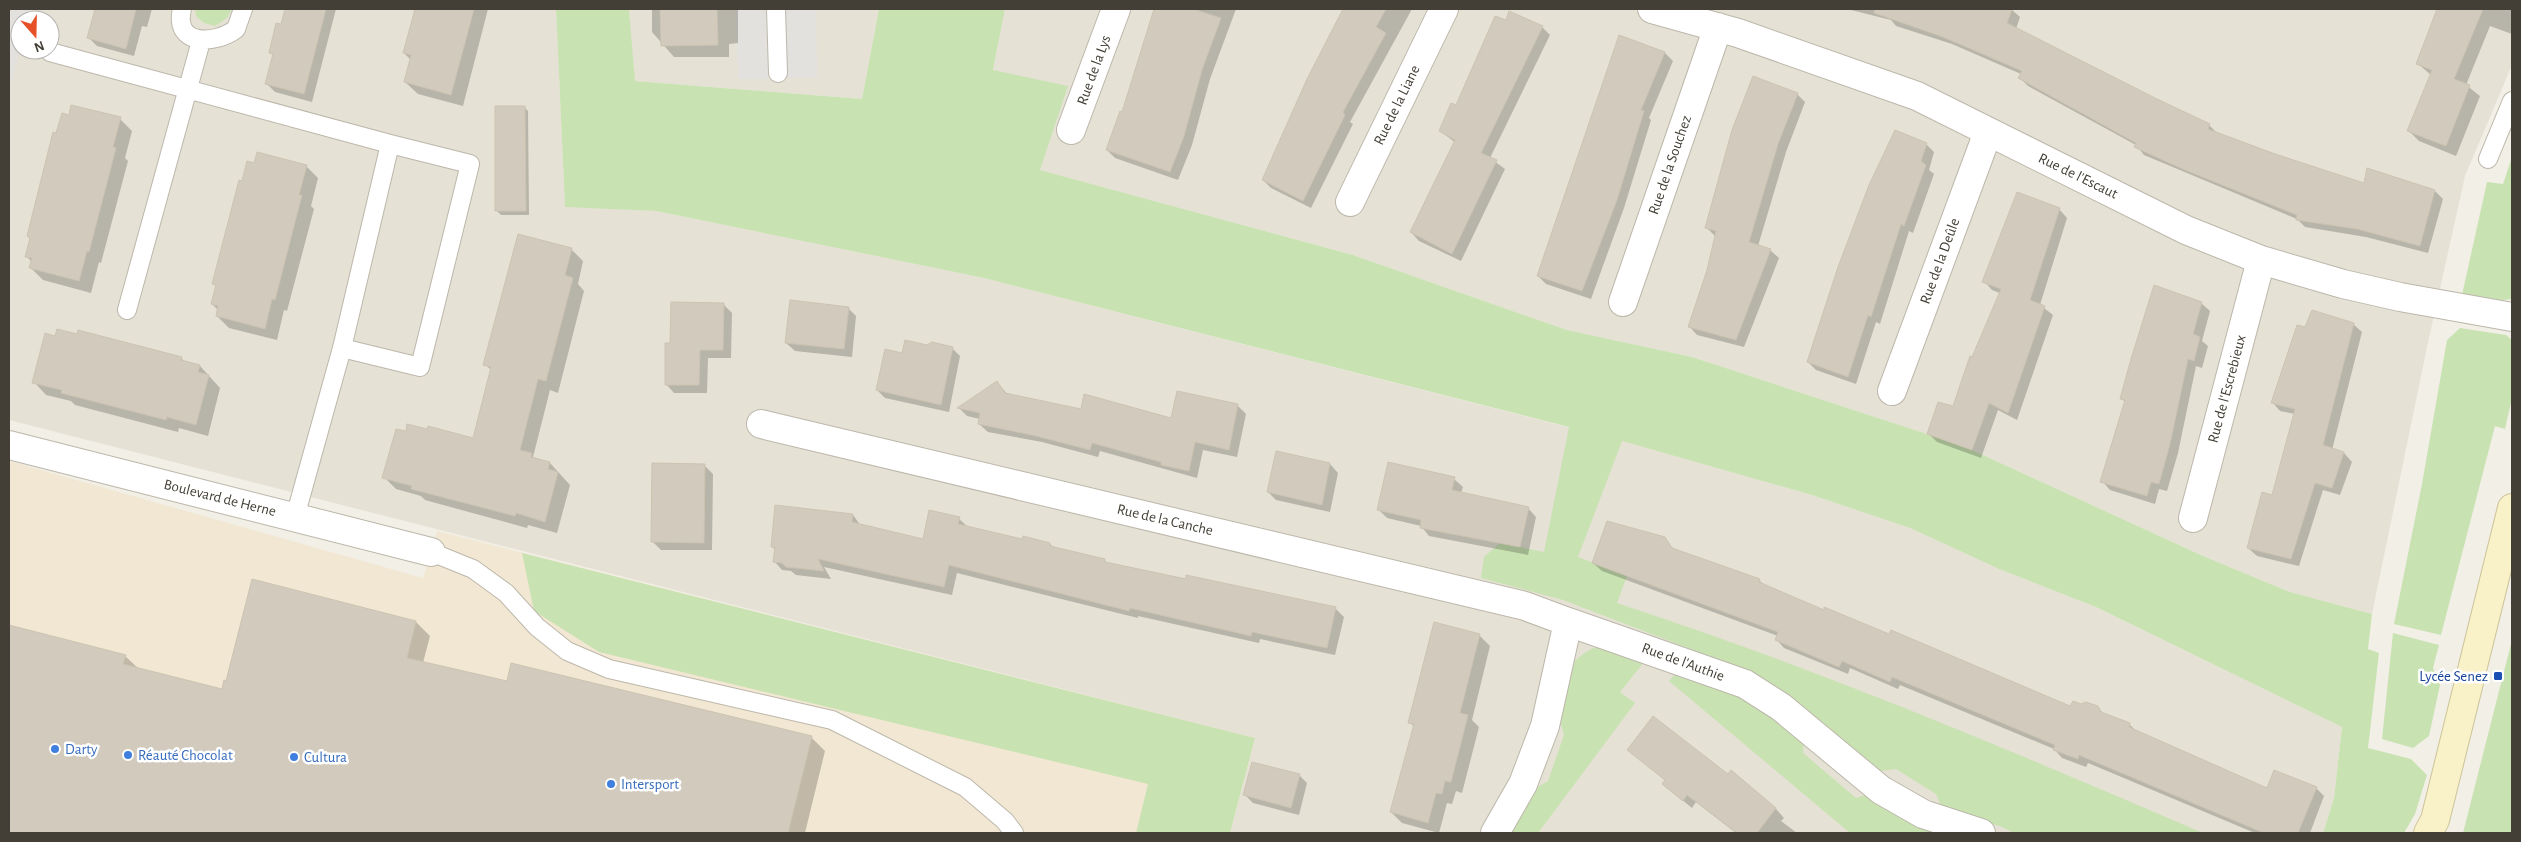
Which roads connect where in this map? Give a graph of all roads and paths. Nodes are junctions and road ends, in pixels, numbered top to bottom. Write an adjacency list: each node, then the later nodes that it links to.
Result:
1 (182, 9): 8 (lane)
2 (243, 9): 8 (lane)
3 (776, 9): 10 (lane)
4 (1116, 9): 13 (street, Rue de la Lys)
5 (1444, 9): 17 (street, Rue de la Liane)
6 (1652, 9): 7 (street, Rue de l'Escaut)
7 (1718, 27): 14 (street, Rue de l'Escaut); 19 (street, Rue de la Souchez)
8 (201, 40): 11 (lane)
9 (60, 55): 11 (lane)
10 (778, 73)
11 (188, 90): 15 (lane); 20 (lane)
12 (2512, 101): 16 (lane)
13 (1072, 130)
14 (1988, 132): 18 (street, Rue de l'Escaut); 23 (street, Rue de la Deûle)
15 (390, 144): 22 (lane); 22 (lane)
16 (2488, 159)
17 (1350, 202)
18 (2261, 260): 21 (street, Rue de l'Escaut); 28 (street, Rue de l'Escrebieux)
19 (1623, 302)
20 (127, 310)
21 (2512, 317)
22 (342, 348): 27 (lane)
23 (1892, 391)
24 (761, 424): 30 (street, Rue de la Canche)
25 (9, 445): 27 (street, Boulevard de Herne)
26 (2512, 508): 34 (main road)
27 (295, 517): 29 (street, Boulevard de Herne)
28 (2193, 518)
29 (431, 552): 31 (lane)
30 (1568, 622): 32 (street); 33 (street, Rue de l'Authie)
31 (1014, 833)
32 (1495, 833)
33 (1980, 833)
34 (2428, 833)

